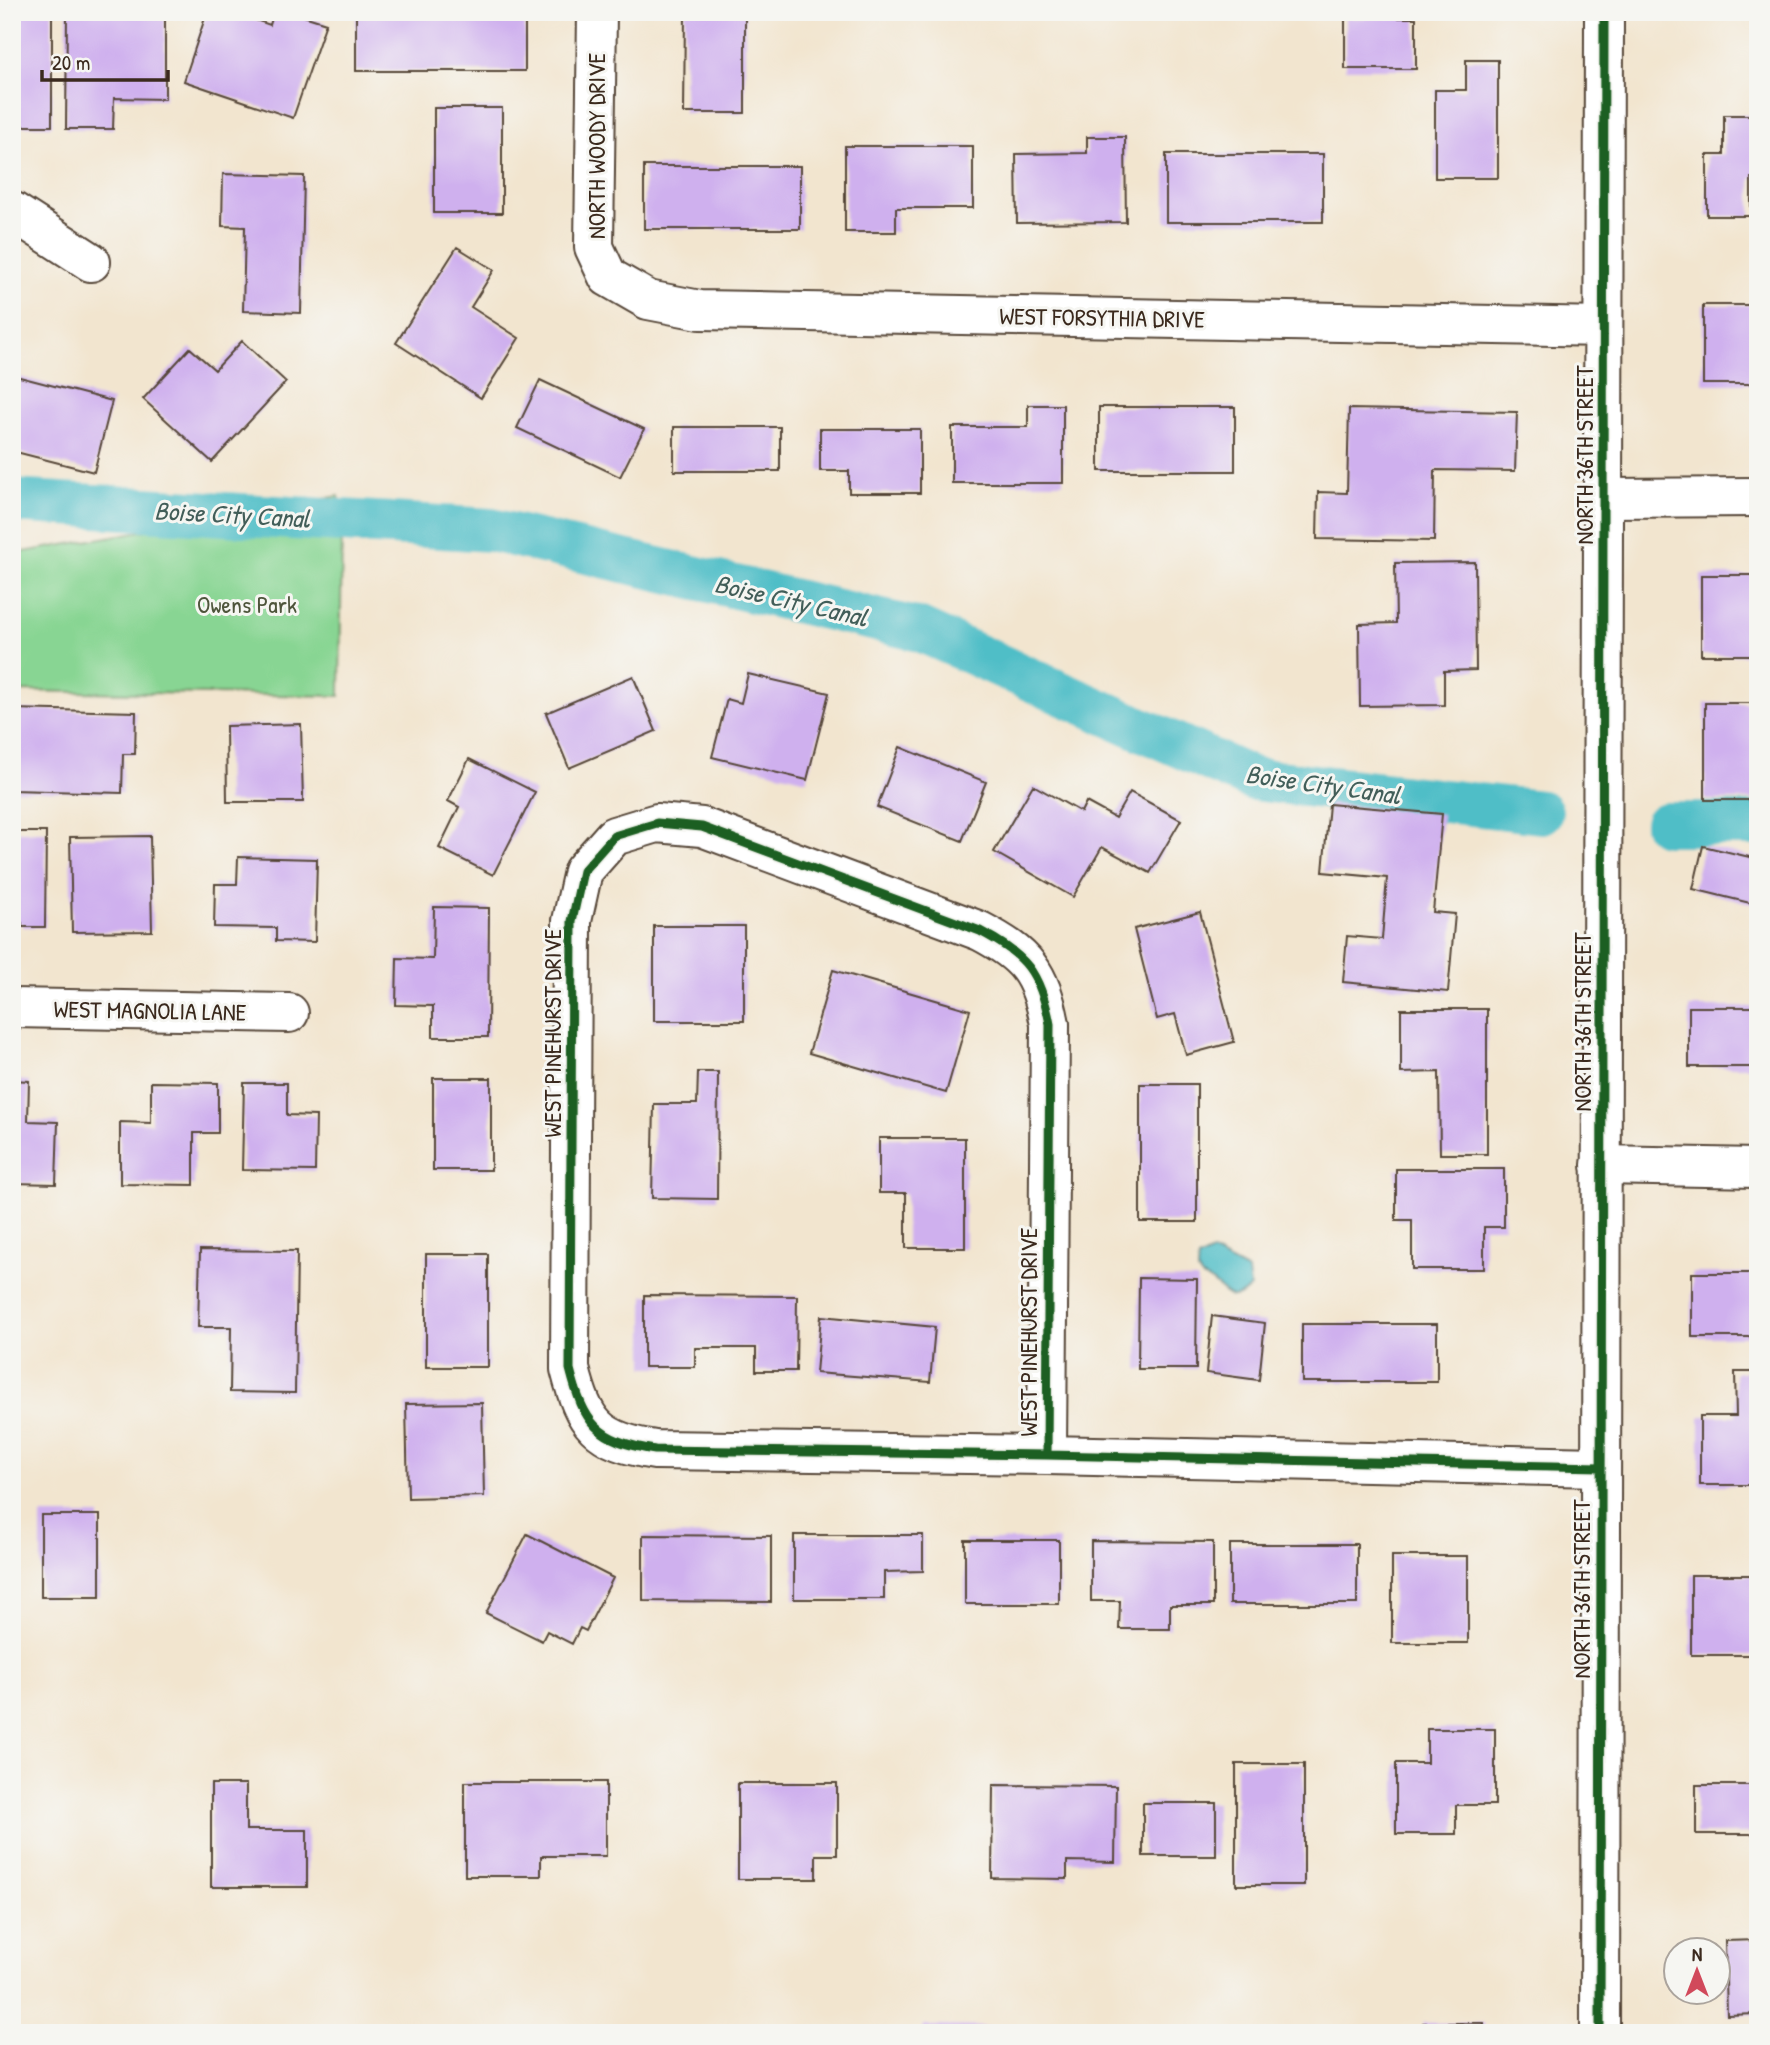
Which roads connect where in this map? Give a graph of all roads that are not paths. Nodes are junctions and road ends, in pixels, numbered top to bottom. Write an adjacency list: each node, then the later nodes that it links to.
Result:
1 (597, 12): 5 (street, NORTH WOODY DRIVE)
2 (1604, 12): 6 (street, NORTH 36TH STREET)
3 (12, 211): 4 (street)
4 (91, 262)
5 (608, 277): 6 (street, WEST FORSYTHIA DRIVE)
6 (1603, 327): 8 (street, NORTH 36TH STREET)
7 (1758, 497): 8 (street)
8 (1603, 498): 11 (street, NORTH 36TH STREET)
9 (12, 1008): 10 (street, WEST MAGNOLIA LANE)
10 (289, 1013)
11 (1601, 1166): 12 (street); 14 (street, NORTH 36TH STREET)
12 (1758, 1168)
13 (1047, 1455): 13 (street, WEST PINEHURST DRIVE); 14 (street, WEST PINEHURST DRIVE)
14 (1601, 1466): 15 (street, NORTH 36TH STREET)
15 (1600, 2033)

